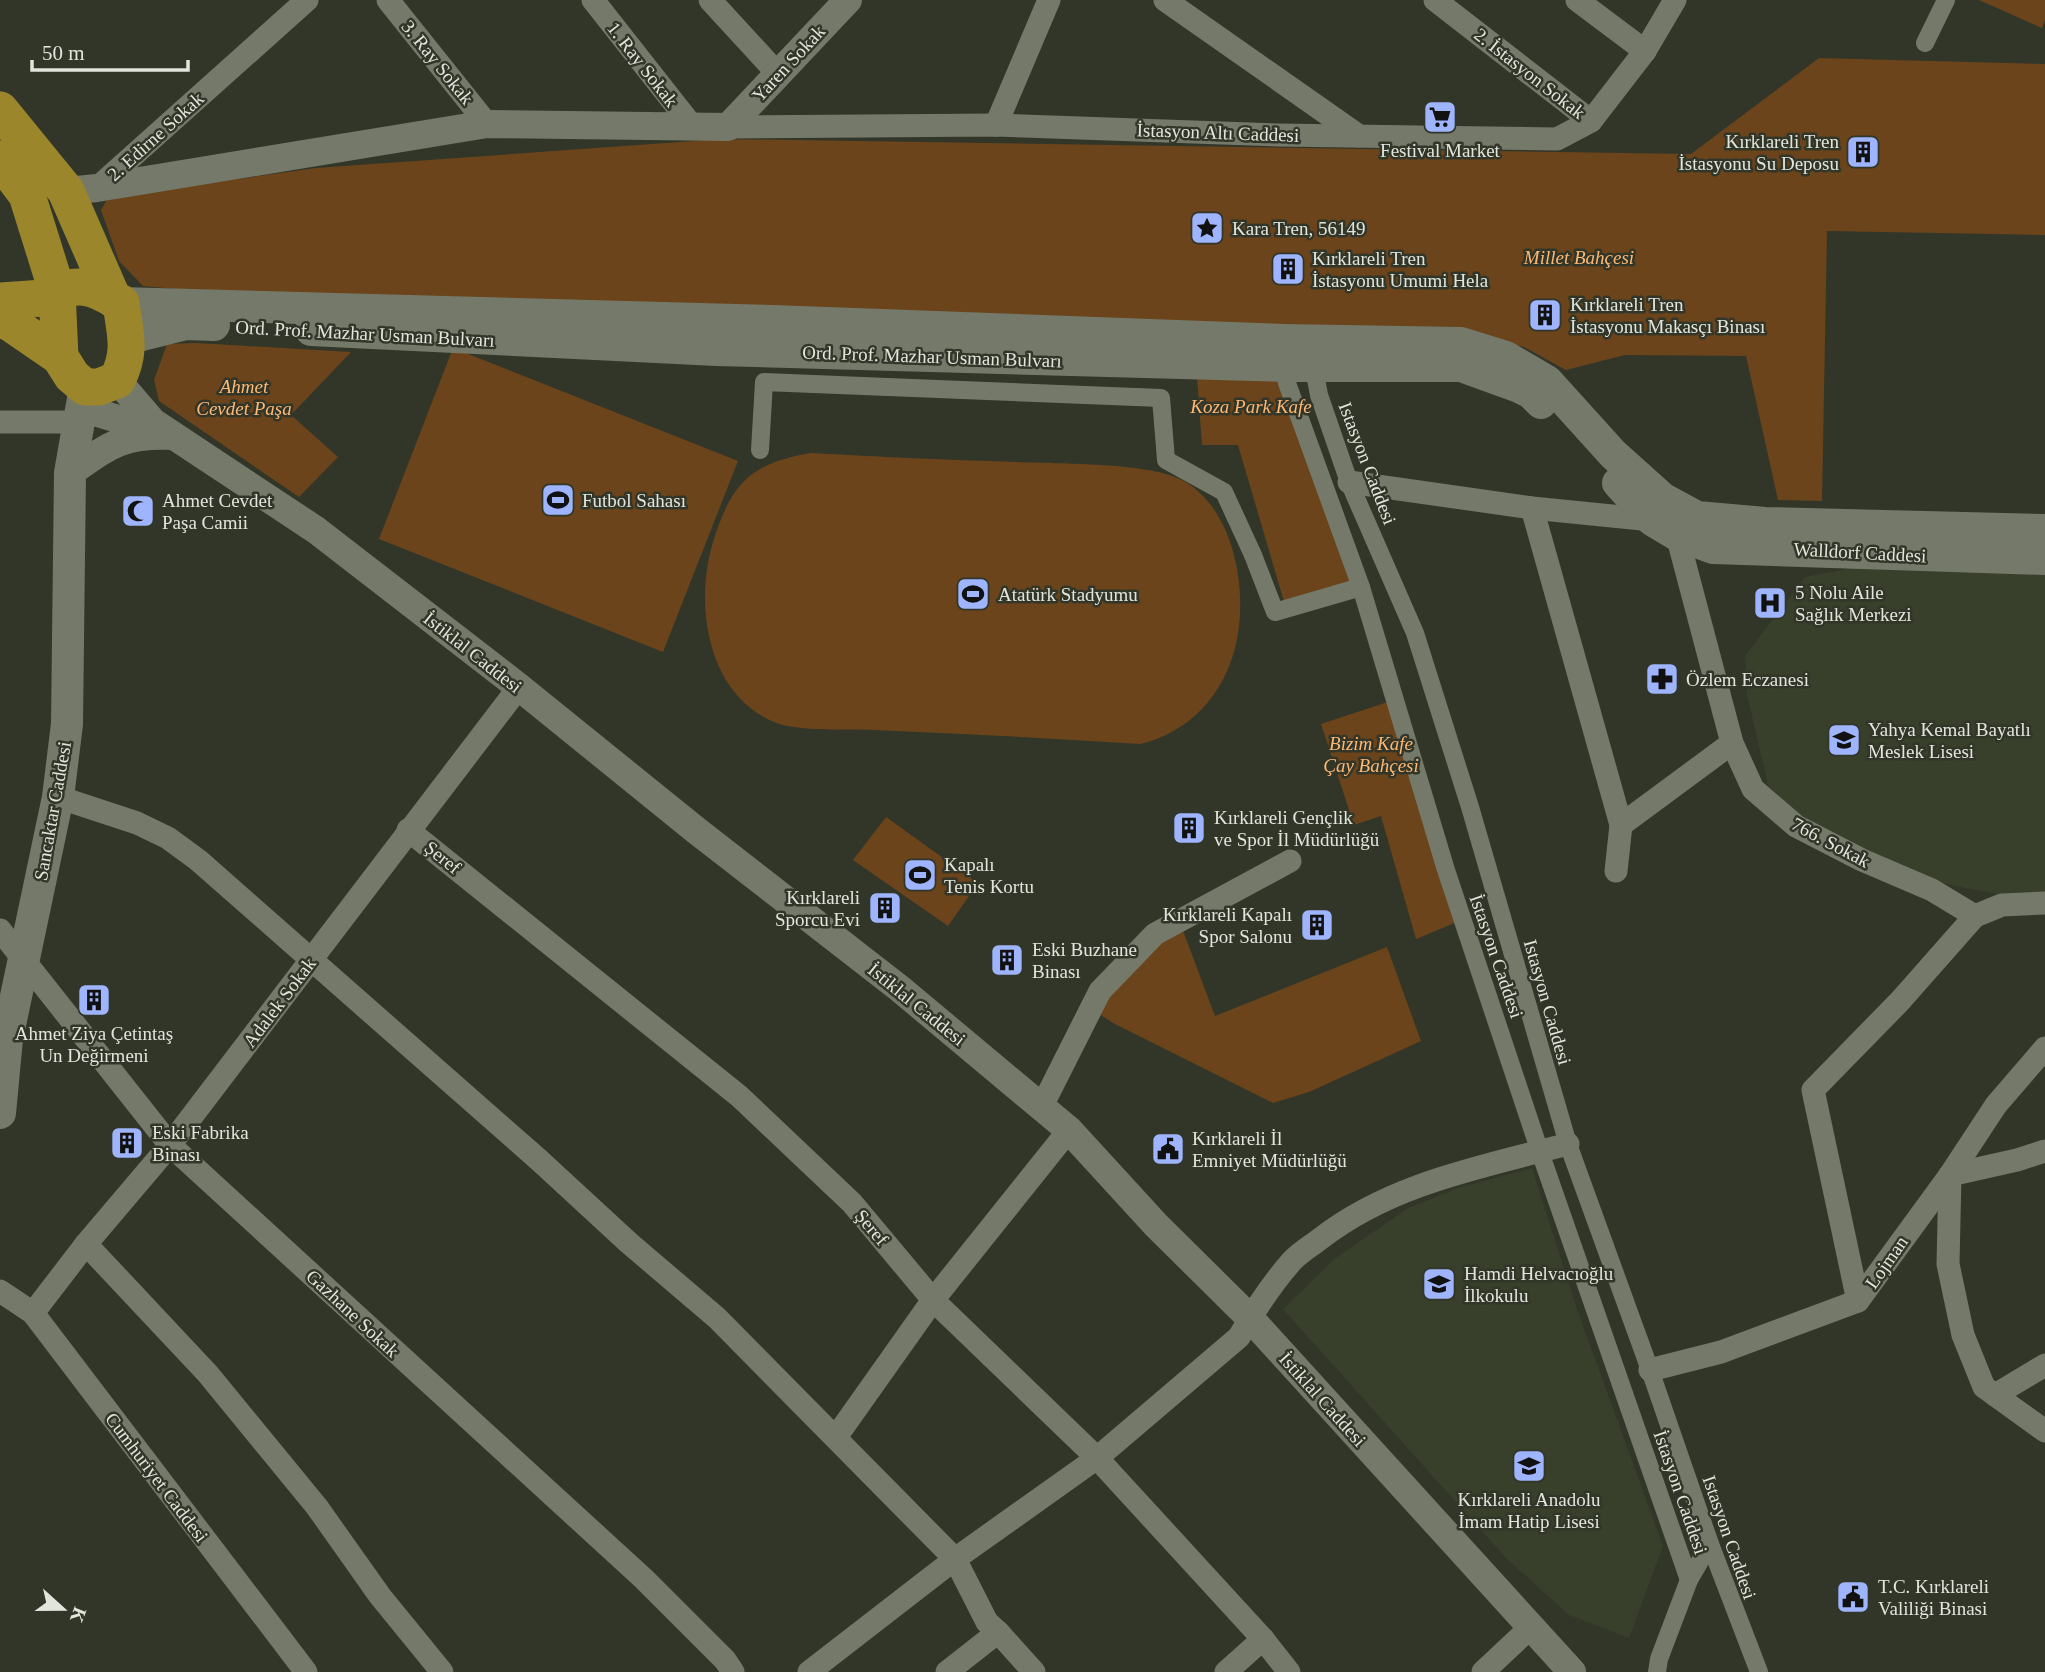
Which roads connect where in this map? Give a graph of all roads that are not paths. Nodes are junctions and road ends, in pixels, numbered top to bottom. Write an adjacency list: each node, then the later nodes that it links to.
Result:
1 (307, 0): 23 (street, 2. Edirne Sokak)
2 (388, 0): 17 (street, 3. Ray Sokak)
3 (593, 0): 19 (street, 1. Ray Sokak)
4 (710, 0): 14 (street)
5 (848, 0): 14 (street, Yaren Sokak)
6 (1049, 0): 18 (street)
7 (1165, 0): 21 (street)
8 (1435, 0): 16 (street, 2. İstasyon Sokak)
9 (1577, 0): 13 (street)
10 (1675, 0): 13 (street, İstasyon Altı Caddesi)
11 (1946, 0): 12 (street)
12 (1925, 43)
13 (1645, 51): 16 (street, İstasyon Altı Caddesi)
14 (778, 74): 20 (street, Yaren Sokak)
15 (0, 110): 23 (highway)
16 (1591, 121): 21 (street, İstasyon Altı Caddesi)
17 (488, 124): 19 (street, İstasyon Altı Caddesi); 23 (street, İstasyon Altı Caddesi)
18 (996, 125): 20 (street, İstasyon Altı Caddesi); 21 (street, İstasyon Altı Caddesi)
19 (693, 127): 20 (street, İstasyon Altı Caddesi)
20 (728, 127)
21 (1359, 136)
22 (0, 159): 24 (highway)
23 (82, 190): 25 (highway)
24 (38, 289): 25 (highway); 29 (highway)
25 (117, 301): 27 (highway); 28 (main road, Ord. Prof. Mazhar Usman Bulvarı)
26 (0, 320): 29 (highway)
27 (126, 339): 28 (main road, Ord. Prof. Mazhar Usman Bulvarı); 30 (highway)
28 (1298, 353): 35 (street, Istasyon Caddesi); 37 (main road, Ord. Prof. Mazhar Usman Bulvarı); 37 (main road, Ord. Prof. Mazhar Usman Bulvarı); 40 (street, İstasyon Caddesi)
29 (60, 358): 30 (highway)
30 (91, 399): 31 (street); 32 (street); 32 (street); 34 (main road, Sancaktar Caddesi)
31 (0, 422)
32 (173, 436): 34 (street); 41 (street, İstiklal Caddesi)
33 (760, 450): 40 (street)
34 (70, 473): 43 (main road, Sancaktar Caddesi)
35 (1349, 482): 36 (street); 57 (street, Istasyon Caddesi)
36 (1532, 508): 37 (street); 44 (street)
37 (1676, 524): 38 (main road, Walldorf Caddesi); 39 (main road, Walldorf Caddesi); 42 (street, 766. Sokak)
38 (2045, 530)
39 (2045, 559)
40 (1361, 587): 60 (street, İstasyon Caddesi)
41 (519, 687): 45 (street, Adalek Sokak); 54 (street, İstiklal Caddesi)
42 (1732, 743): 44 (street); 49 (street, 766. Sokak)
43 (58, 797): 51 (main road, Sancaktar Caddesi); 52 (street)
44 (1621, 825): 47 (street)
45 (408, 830): 52 (street, Adalek Sokak); 64 (street, Şeref)
46 (1290, 861): 54 (street)
47 (1616, 871)
48 (2045, 903): 49 (street)
49 (1976, 916): 65 (street)
50 (0, 929): 51 (street, Gazhane Sokak)
51 (23, 957): 55 (main road, Sancaktar Caddesi); 58 (street, Gazhane Sokak)
52 (311, 960): 58 (street, Adalek Sokak); 72 (street)
53 (2045, 1048): 61 (street, Lojman)
54 (1042, 1106): 56 (street, İstiklal Caddesi)
55 (0, 1113)
56 (1069, 1130): 64 (street); 67 (street, İstiklal Caddesi)
57 (1568, 1144): 60 (street); 69 (street, Istasyon Caddesi)
58 (170, 1145): 62 (street, Adalek Sokak); 82 (street, Gazhane Sokak)
59 (2045, 1151): 61 (street)
60 (1540, 1152): 67 (street); 76 (street, İstasyon Caddesi)
61 (1950, 1175): 65 (street, Lojman); 70 (street)
62 (86, 1244): 66 (street, Adalek Sokak); 81 (street)
63 (0, 1291): 66 (street, Cumhuriyet Caddesi)
64 (933, 1300): 72 (street); 73 (street, Şeref)
65 (1858, 1301): 69 (street, Lojman)
66 (33, 1313): 80 (street, Cumhuriyet Caddesi)
67 (1250, 1318): 73 (street); 77 (street, İstiklal Caddesi)
68 (2045, 1365): 70 (street)
69 (1650, 1370): 74 (street, Istasyon Caddesi)
70 (1995, 1395): 71 (street)
71 (2045, 1431)
72 (836, 1437): 75 (street)
73 (1097, 1458): 75 (street); 79 (street, Şeref)
74 (1710, 1544): 76 (street); 91 (street, Istasyon Caddesi)
75 (955, 1559): 78 (street); 83 (street)
76 (1689, 1580): 90 (street)
77 (1531, 1627): 88 (street); 89 (street, İstiklal Caddesi)
78 (998, 1632): 84 (street); 85 (street)
79 (1263, 1639): 86 (street); 87 (street, Şeref)
80 (306, 1672)
81 (442, 1672)
82 (733, 1672)
83 (809, 1672)
84 (947, 1672)
85 (1034, 1672)
86 (1226, 1672)
87 (1289, 1672)
88 (1483, 1672)
89 (1572, 1672)
90 (1657, 1672)
91 (1759, 1672)

